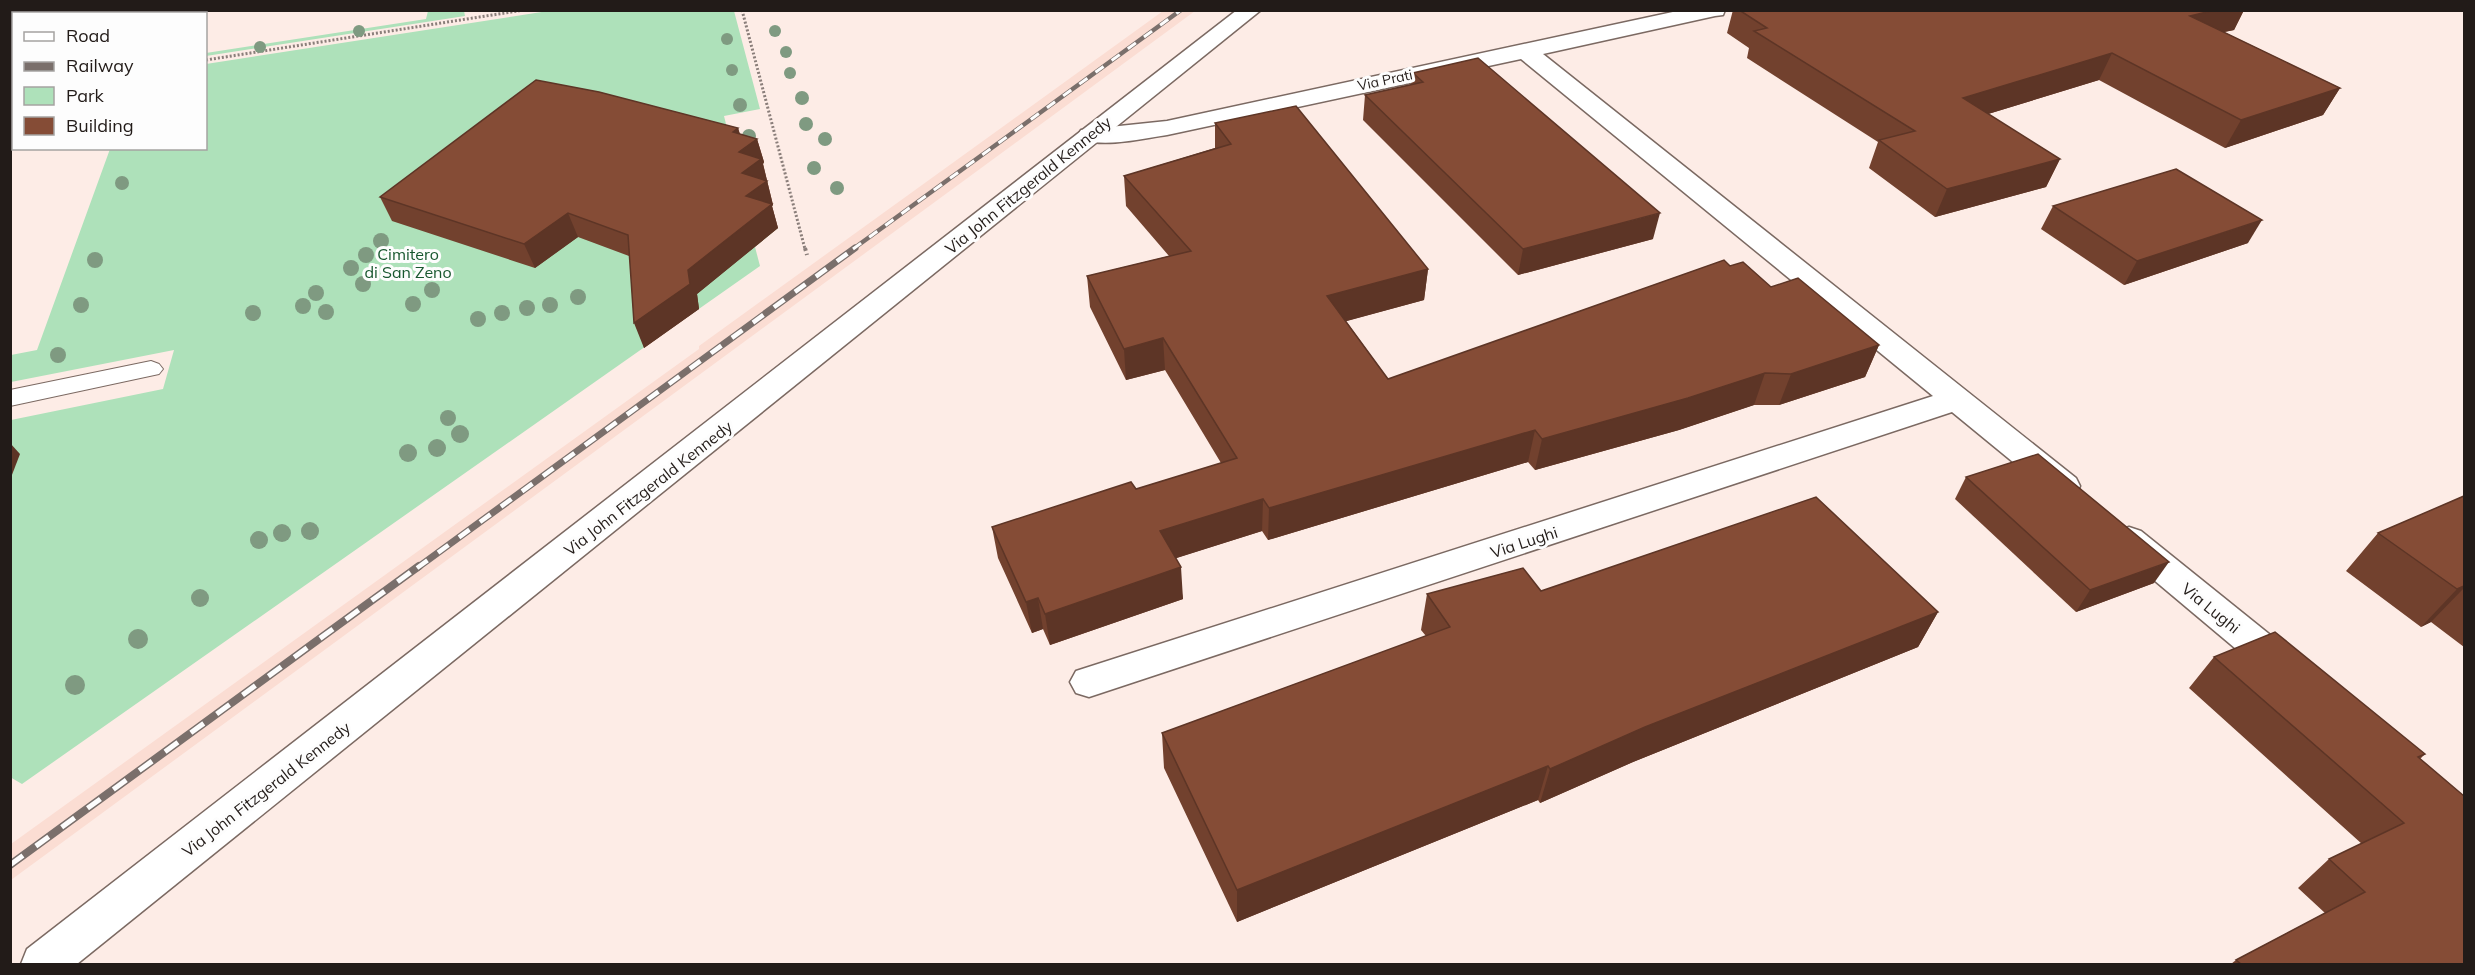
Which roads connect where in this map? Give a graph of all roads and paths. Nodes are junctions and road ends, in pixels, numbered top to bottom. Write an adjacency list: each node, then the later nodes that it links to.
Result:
1 (524, 10): 6 (path)
2 (741, 10): 8 (path)
3 (1251, 10): 7 (street, Via John Fitzgerald Kennedy)
4 (1714, 10): 5 (street, Via Prati)
5 (1524, 50): 7 (street, Via Prati); 11 (street, Via Lughi)
6 (207, 60)
7 (1090, 135): 14 (street, Via John Fitzgerald Kennedy)
8 (807, 255)
9 (151, 369): 10 (lane)
10 (10, 398)
11 (1958, 399): 12 (street, Via Lughi); 13 (street, Via Lughi)
12 (1089, 682)
13 (2308, 687)
14 (43, 964)

